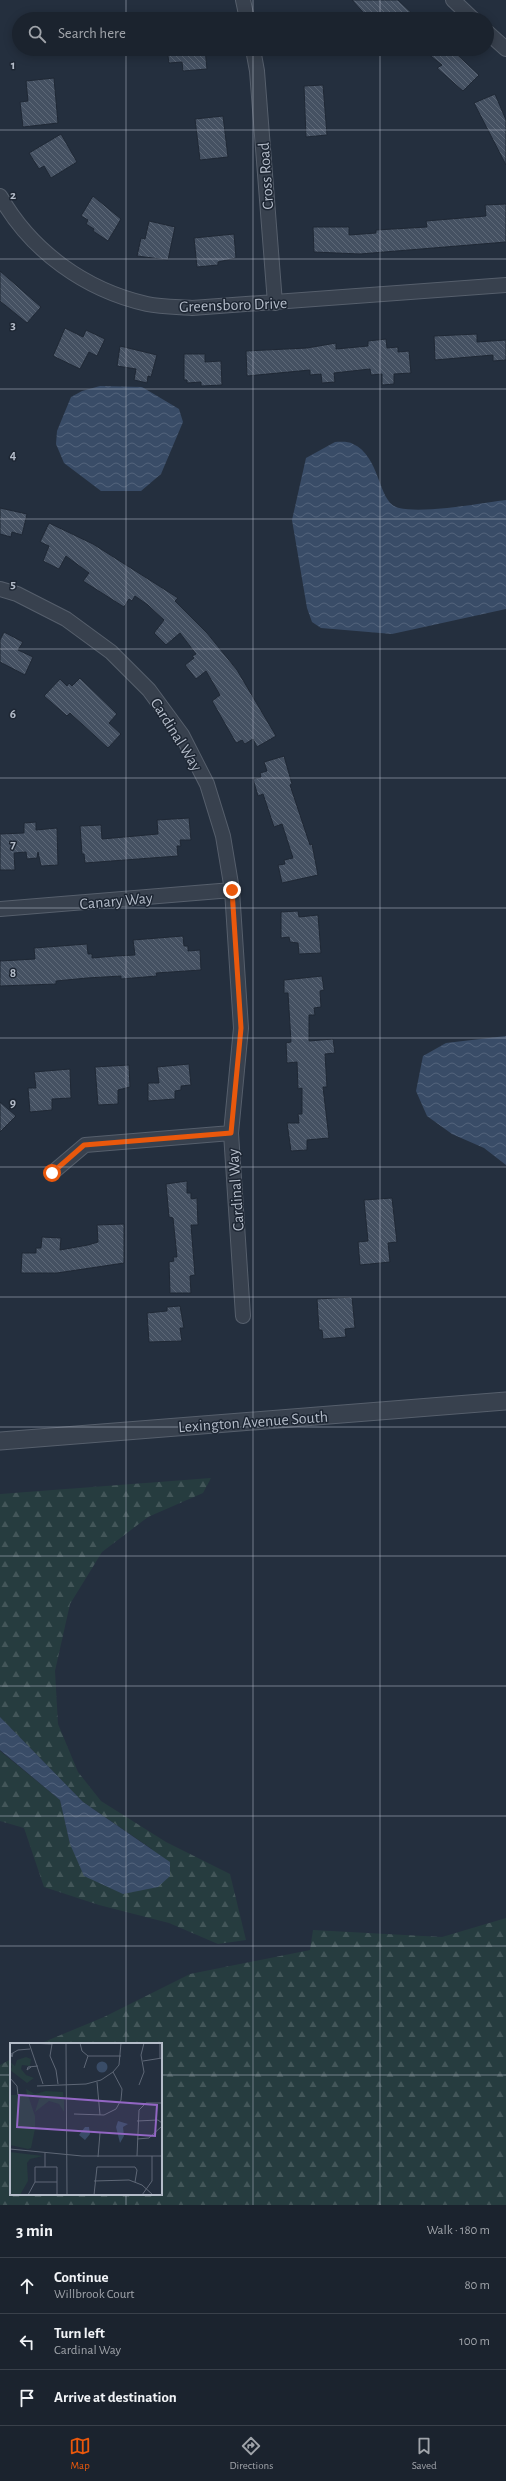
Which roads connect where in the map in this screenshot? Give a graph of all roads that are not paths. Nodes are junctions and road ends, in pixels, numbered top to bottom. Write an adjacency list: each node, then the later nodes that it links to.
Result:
1 (243, 0): 3 (street)
2 (452, 0): 4 (street)
3 (246, 12)
4 (465, 12)
5 (494, 38): 6 (street)
6 (506, 49)
7 (254, 56): 10 (street, Cross Road)
8 (0, 196): 10 (street, Greensboro Drive)
9 (506, 285): 10 (street, Greensboro Drive)
10 (275, 303)
11 (0, 589): 12 (street, Cardinal Way)
12 (232, 890): 13 (street, Canary Way); 14 (street, Cardinal Way)
13 (0, 909)
14 (231, 1133): 15 (street); 16 (street, Cardinal Way)
15 (52, 1173)
16 (243, 1316)
17 (506, 1402): 18 (street, Lexington Avenue South)
18 (0, 1441)

